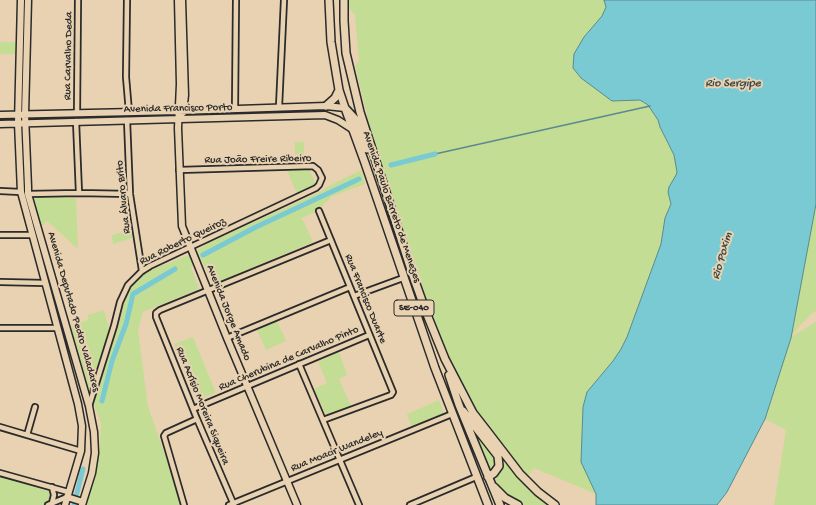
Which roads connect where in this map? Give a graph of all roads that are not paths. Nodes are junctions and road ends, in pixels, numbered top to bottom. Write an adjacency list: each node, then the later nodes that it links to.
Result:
1 (21, 0): 20 (main road)
2 (28, 0): 20 (main road)
3 (78, 0): 18 (street, Rua Carvalho Deda)
4 (127, 0): 17 (street)
5 (178, 0): 16 (main road)
6 (182, 0): 16 (main road)
7 (236, 0): 15 (street)
8 (284, 0): 13 (street)
9 (329, 0): 11 (main road, Avenida Paulo Barreto de Menezes / SE-040)
10 (344, 0): 30 (main road, Avenida Paulo Barreto de Menezes / SE-040)
11 (340, 90): 12 (main road); 14 (main road, Avenida Paulo Barreto de Menezes / SE-040)
12 (326, 106): 13 (main road, Avenida Francisco Porto); 14 (main road, Avenida Francisco Porto)
13 (279, 107): 15 (main road, Avenida Francisco Porto)
14 (345, 108): 27 (main road, Avenida Paulo Barreto de Menezes / SE-040); 30 (main road)
15 (235, 109): 16 (main road, Avenida Francisco Porto)
16 (181, 111): 17 (main road, Avenida Francisco Porto); 22 (main road, Avenida Jorge Amado)
17 (129, 112): 18 (main road, Avenida Francisco Porto)
18 (77, 113): 20 (main road, Avenida Francisco Porto)
19 (0, 115): 20 (main road, Avenida Francisco Porto)
20 (21, 115): 24 (main road, Avenida Deputado Pedro Valadares); 25 (main road, Avenida Deputado Pedro Valadares)
21 (127, 120): 22 (main road, Avenida Francisco Porto); 23 (main road, Avenida Francisco Porto); 35 (street, Rua Álvaro Brito)
22 (179, 120): 27 (main road, Avenida Francisco Porto); 28 (main road, Avenida Jorge Amado)
23 (76, 121): 25 (main road, Avenida Francisco Porto); 33 (street)
24 (18, 123): 25 (main road, Avenida Francisco Porto); 26 (main road, Avenida Francisco Porto); 32 (main road, Avenida Deputado Pedro Valadares)
25 (25, 123): 34 (main road, Avenida Deputado Pedro Valadares)
26 (0, 124)
27 (352, 128): 42 (main road, Avenida Paulo Barreto de Menezes / SE-040)
28 (180, 170): 29 (street, Rua João Freire Ribeiro); 40 (main road, Avenida Jorge Amado)
29 (319, 185): 40 (street, Rua Roberto Queiroz)
30 (383, 186): 56 (main road, Avenida Paulo Barreto de Menezes / SE-040)
31 (0, 191): 32 (street)
32 (21, 192): 37 (main road, Avenida Deputado Pedro Valadares)
33 (79, 193): 34 (street); 35 (street)
34 (28, 194): 48 (main road, Avenida Deputado Pedro Valadares)
35 (130, 194): 41 (street, Rua Álvaro Brito)
36 (319, 211): 39 (street, Rua Francisco Duarte)
37 (32, 235): 38 (street); 44 (main road, Avenida Deputado Pedro Valadares)
38 (0, 236)
39 (332, 240): 45 (street, Rua Francisco Duarte); 46 (street)
40 (190, 248): 41 (street, Rua Roberto Queiroz); 46 (main road, Avenida Jorge Amado)
41 (142, 271): 60 (street, Rua Roberto Queiroz)
42 (403, 278): 47 (street); 63 (main road, Avenida Paulo Barreto de Menezes / SE-040)
43 (0, 282): 44 (street)
44 (45, 283): 49 (main road, Avenida Deputado Pedro Valadares)
45 (350, 287): 47 (street, Rua Francisco Duarte); 53 (street)
46 (208, 290): 53 (main road, Avenida Jorge Amado); 62 (street, Rua Acrísio Moreira Siqueira)
47 (354, 296): 52 (street, Rua Francisco Duarte)
48 (63, 312): 49 (main road); 54 (main road, Avenida Deputado Pedro Valadares)
49 (53, 313): 51 (main road, Avenida Deputado Pedro Valadares)
50 (0, 328): 51 (street)
51 (57, 328): 55 (main road, Avenida Deputado Pedro Valadares)
52 (369, 335): 57 (street, Rua Cherubina de Carvalho Pinto); 65 (street, Rua Francisco Duarte)
53 (226, 338): 58 (main road, Avenida Jorge Amado)
54 (71, 343): 55 (main road); 60 (main road, Avenida Deputado Pedro Valadares)
55 (62, 344): 68 (main road, Avenida Deputado Pedro Valadares)
56 (445, 359): 59 (main road, Avenida Paulo Barreto de Menezes / SE-040); 88 (main road, Avenida Paulo Barreto de Menezes / SE-040)
57 (299, 364): 58 (street, Rua Cherubina de Carvalho Pinto); 65 (street)
58 (247, 387): 62 (street, Rua Cherubina de Carvalho Pinto); 74 (main road, Avenida Jorge Amado)
59 (459, 404): 73 (main road, Avenida Paulo Barreto de Menezes / SE-040); 73 (main road)
60 (89, 406): 77 (main road, Avenida Deputado Pedro Valadares)
61 (34, 407): 67 (street)
62 (193, 408): 64 (street, Rua Acrísio Moreira Siqueira)
63 (452, 414): 69 (street, Rua Moacir Wandeley); 70 (main road, Avenida Paulo Barreto de Menezes / SE-040)
64 (197, 419): 79 (street, Rua Acrísio Moreira Siqueira); 81 (street)
65 (323, 420): 69 (street)
66 (0, 427): 67 (street)
67 (26, 435): 68 (street)
68 (81, 451): 76 (main road, Avenida Deputado Pedro Valadares)
69 (341, 460): 74 (street, Rua Moacir Wandeley); 83 (street)
70 (471, 463): 72 (main road, Avenida Paulo Barreto de Menezes / SE-040); 73 (main road)
71 (0, 473): 75 (street)
72 (476, 477): 84 (street); 85 (main road, Avenida Paulo Barreto de Menezes / SE-040)
73 (488, 477): 86 (main road, Avenida Paulo Barreto de Menezes / SE-040); 87 (main road)
74 (287, 481): 79 (street, Rua Moacir Wandeley); 82 (main road, Avenida Jorge Amado)
75 (52, 487): 76 (street); 78 (street)
76 (69, 496): 77 (main road); 78 (street); 80 (main road, Avenida Deputado Pedro Valadares)
77 (82, 502)
78 (50, 504)
79 (232, 504)
80 (65, 505)
81 (184, 505)
82 (297, 505)
83 (359, 505)
84 (410, 505)
85 (488, 505)
86 (500, 505)
87 (518, 505)
88 (555, 505)

